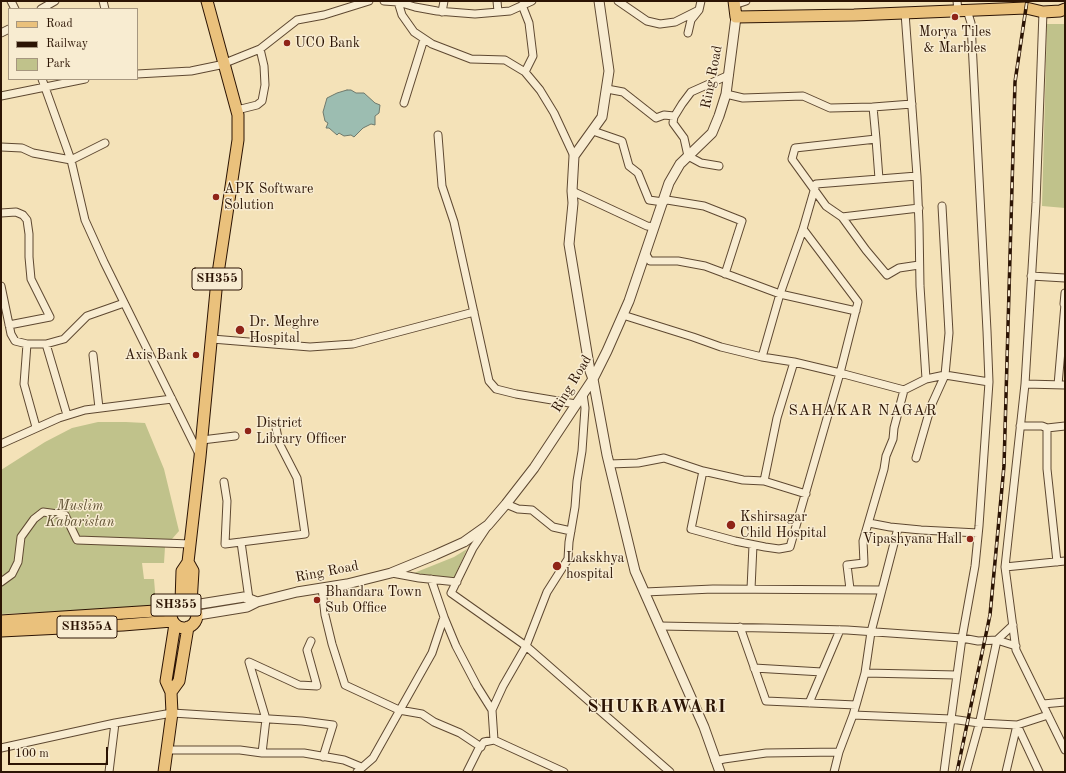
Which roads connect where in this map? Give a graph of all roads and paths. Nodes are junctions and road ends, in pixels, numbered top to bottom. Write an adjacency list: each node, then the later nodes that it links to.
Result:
1 (55, 1): 16 (street)
2 (207, 1): 27 (main road, SH355)
3 (369, 1): 26 (street)
4 (384, 1): 12 (street)
5 (444, 1): 19 (street)
6 (497, 1): 20 (street)
7 (532, 1): 14 (street)
8 (599, 1): 34 (street)
9 (618, 1): 17 (street)
10 (701, 1): 17 (street)
11 (746, 1): 13 (street)
12 (398, 2): 19 (street); 25 (street)
13 (734, 3): 23 (main road)
14 (522, 5): 20 (street); 28 (street)
15 (966, 7): 21 (main road); 22 (main road); 86 (street)
16 (43, 8)
17 (699, 10): 24 (street)
18 (1063, 11): 21 (main road)
19 (442, 12): 20 (street)
20 (498, 12)
21 (1043, 12): 65 (street)
22 (905, 13): 23 (main road); 38 (street)
23 (736, 17): 30 (street, Ring Road)
24 (688, 33)
25 (424, 39): 28 (street); 37 (street)
26 (260, 49): 27 (street); 40 (street)
27 (224, 64): 29 (street); 40 (main road, SH355)
28 (525, 72): 47 (street)
29 (138, 74)
30 (729, 75): 35 (street, Ring Road); 41 (street)
31 (42, 80): 33 (street)
32 (78, 80): 33 (street)
33 (45, 86): 36 (street); 49 (street)
34 (606, 89): 41 (street); 42 (street)
35 (726, 94): 39 (street); 48 (street, Ring Road)
36 (1, 96)
37 (404, 103)
38 (912, 104): 39 (street); 51 (street)
39 (873, 107): 44 (street)
40 (237, 110): 76 (main road, SH355)
41 (674, 117): 48 (street)
42 (593, 130): 47 (street); 55 (street)
43 (438, 134): 73 (street)
44 (876, 139): 52 (street); 53 (street)
45 (105, 142): 49 (street)
46 (1, 148): 49 (street)
47 (574, 156): 54 (street)
48 (688, 156): 50 (street); 55 (street, Ring Road)
49 (71, 160): 70 (street)
50 (719, 166)
51 (917, 176): 52 (street); 57 (street)
52 (879, 179): 53 (street)
53 (814, 190): 59 (street); 61 (street)
54 (572, 191): 60 (street); 84 (street)
55 (662, 202): 60 (street, Ring Road); 64 (street)
56 (942, 206): 83 (street)
57 (919, 208): 59 (street); 63 (street)
58 (1, 213): 75 (street)
59 (842, 217): 63 (street)
60 (654, 226): 62 (street, Ring Road)
61 (803, 229): 69 (street); 72 (street)
62 (645, 253): 64 (street); 74 (street, Ring Road)
63 (920, 265): 85 (street)
64 (725, 274): 69 (street)
65 (1031, 276): 66 (street); 87 (street)
66 (1065, 278)
67 (1, 286): 75 (street)
68 (1065, 293): 71 (street)
69 (780, 294): 72 (street); 80 (street)
70 (124, 303): 78 (street); 91 (street)
71 (1065, 304): 88 (street)
72 (856, 311): 82 (street)
73 (474, 312): 76 (street); 92 (street)
74 (623, 314): 80 (street); 84 (street, Ring Road)
75 (9, 325): 77 (street)
76 (212, 339): 101 (main road, SH355)
77 (27, 344): 78 (street); 97 (street)
78 (46, 344): 94 (street)
79 (92, 355): 93 (street)
80 (762, 357): 81 (street)
81 (794, 362): 82 (street); 107 (street)
82 (840, 373): 89 (street); 109 (street)
83 (945, 375): 85 (street); 86 (street); 104 (street)
84 (593, 379): 90 (street, Ring Road); 105 (street)
85 (926, 380): 89 (street)
86 (989, 382): 115 (street)
87 (1025, 384): 88 (street); 95 (street)
88 (1062, 385)
89 (904, 390): 111 (street)
90 (582, 394): 92 (street, Ring Road); 114 (street)
91 (172, 399): 93 (street); 103 (street)
92 (576, 404): 110 (street, Ring Road)
93 (99, 408): 94 (street)
94 (67, 415): 97 (street)
95 (1020, 426): 99 (street); 121 (street)
96 (1065, 426): 99 (street)
97 (36, 427): 102 (street)
98 (276, 428): 116 (street)
99 (1047, 428): 120 (street)
100 (235, 436): 101 (street)
101 (202, 440): 103 (main road, SH355)
102 (1, 444)
103 (200, 457): 117 (main road, SH355)
104 (916, 458)
105 (609, 464): 106 (street); 130 (street)
106 (702, 470): 107 (street); 118 (street)
107 (764, 481): 109 (street)
108 (224, 482): 116 (street)
109 (806, 494): 118 (street)
110 (506, 504): 112 (street, Ring Road); 114 (street)
111 (869, 523): 113 (street); 128 (street)
112 (488, 525): 122 (street, Ring Road); 125 (street)
113 (898, 528): 115 (street); 129 (street)
114 (571, 531): 147 (street)
115 (978, 533): 144 (street)
116 (241, 542): 131 (street)
117 (190, 544): 124 (street); 132 (main road, SH355)
118 (753, 545): 127 (street)
119 (1065, 561): 120 (street)
120 (1057, 562): 121 (street)
121 (1005, 567): 137 (street)
122 (391, 573): 123 (street); 126 (street, Ring Road)
123 (432, 580): 125 (street); 133 (street)
124 (1, 582)
125 (457, 582): 147 (street)
126 (322, 588): 131 (street, Ring Road); 158 (street)
127 (751, 588): 128 (street); 130 (street)
128 (850, 589): 129 (street)
129 (882, 590): 143 (street)
130 (645, 592): 138 (street)
131 (253, 600): 132 (street, Ring Road)
132 (191, 606): 134 (main road, SH355); 139 (main road, SH355)
133 (444, 617): 158 (street); 159 (street)
134 (173, 618): 136 (main road, SH355A); 139 (main road, SH355); 153 (main road, SH355)
135 (1, 621): 136 (main road, SH355A)
136 (32, 624): 141 (main road, SH355A)
137 (1013, 624): 145 (street); 148 (street)
138 (660, 626): 140 (street); 176 (street)
139 (188, 627): 153 (main road, SH355)
140 (740, 628): 142 (street); 149 (street)
141 (1, 630)
142 (840, 630): 143 (street); 150 (street)
143 (871, 632): 144 (street); 151 (street)
144 (962, 638): 145 (street); 152 (street)
145 (997, 640): 148 (street); 166 (street)
146 (311, 641): 163 (street)
147 (526, 646): 159 (street); 182 (street)
148 (1016, 646): 156 (street)
149 (754, 668): 150 (street); 155 (street)
150 (822, 672): 155 (street)
151 (865, 673): 152 (street); 157 (street)
152 (957, 675): 164 (street)
153 (171, 692): 160 (main road)
154 (1065, 702): 156 (street)
155 (809, 703): 157 (street)
156 (1042, 704): 161 (street)
157 (856, 705): 162 (street)
158 (399, 710): 169 (street); 177 (street)
159 (492, 710): 168 (street)
160 (172, 713): 163 (street); 165 (street); 171 (main road)
161 (1048, 714): 167 (street); 172 (street)
162 (854, 716): 164 (street); 173 (street)
163 (266, 719): 174 (street); 175 (street)
164 (951, 719): 166 (street); 185 (street)
165 (115, 723): 170 (street); 178 (street)
166 (979, 723): 167 (street); 186 (street)
167 (1017, 725): 187 (street); 188 (street)
168 (494, 740): 169 (street); 181 (street)
169 (481, 747): 180 (street)
170 (1, 748)
171 (167, 750): 174 (street); 179 (main road)
172 (1065, 750)
173 (839, 752): 176 (street); 184 (street)
174 (262, 753): 175 (street)
175 (323, 757): 177 (street)
176 (716, 761): 183 (street)
177 (359, 770)
178 (109, 772)
179 (164, 772)
180 (467, 772)
181 (564, 772)
182 (670, 772)
183 (720, 772)
184 (834, 772)
185 (944, 772)
186 (966, 772)
187 (1006, 772)
188 (1038, 772)

